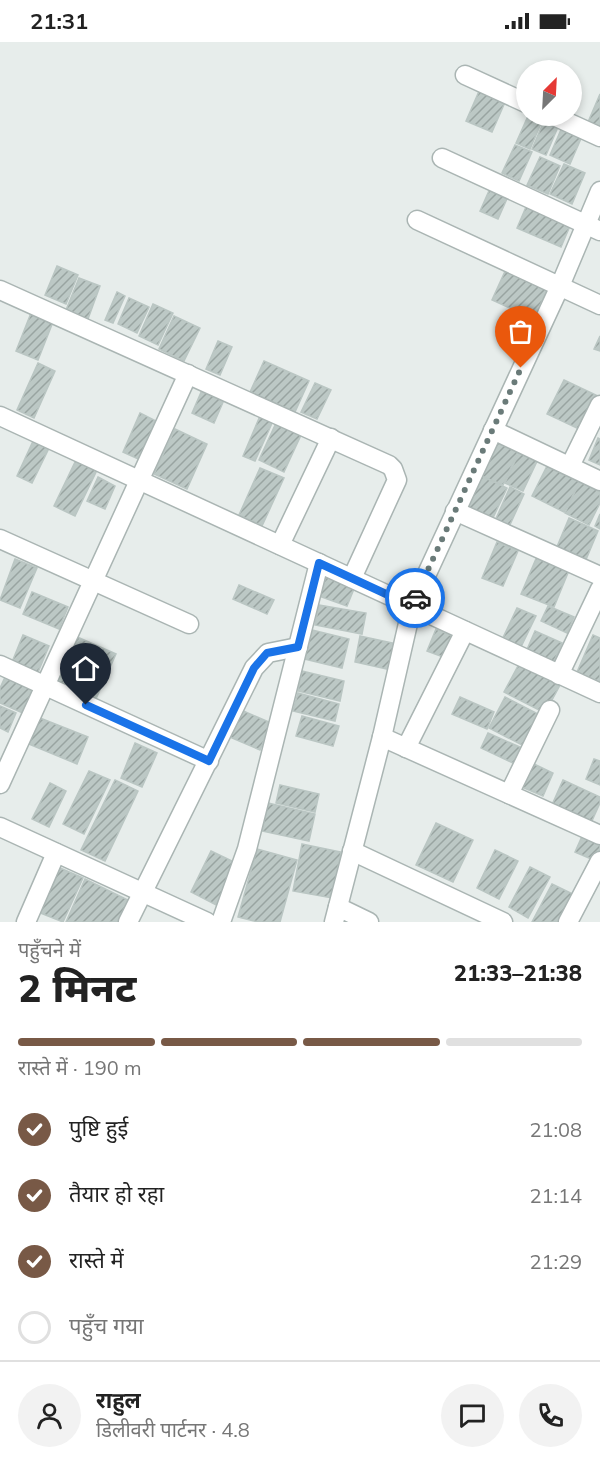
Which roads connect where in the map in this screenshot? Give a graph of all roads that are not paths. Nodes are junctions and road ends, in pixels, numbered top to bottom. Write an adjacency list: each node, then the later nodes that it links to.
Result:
1 (465, 75): 2 (street)
2 (516, 98)
3 (576, 126): 4 (street)
4 (600, 137)
5 (442, 158): 8 (street)
6 (600, 191): 8 (street)
7 (417, 220): 9 (street)
8 (593, 227): 9 (street)
9 (560, 286): 11 (street); 15 (street)
10 (0, 290): 12 (street)
11 (600, 305)
12 (189, 374): 16 (street); 18 (street)
13 (600, 405): 17 (street)
14 (0, 416): 18 (street)
15 (493, 430): 17 (street); 20 (street)
16 (331, 438): 22 (street); 25 (street)
17 (570, 466): 19 (street)
18 (140, 480): 22 (street); 26 (street)
19 (600, 481)
20 (455, 511): 24 (street); 28 (street)
21 (0, 539): 26 (street)
22 (280, 546): 23 (street)
23 (319, 563): 25 (street); 31 (street)
24 (600, 576)
25 (352, 578): 28 (street)
26 (93, 581): 29 (street); 34 (street)
27 (600, 589): 33 (street)
28 (412, 606): 30 (street); 37 (street)
29 (189, 624)
30 (465, 631): 33 (street); 38 (street)
31 (298, 647): 39 (street); 52 (street)
32 (0, 665): 34 (street)
33 (559, 675): 35 (street)
34 (45, 686): 39 (street); 40 (street)
35 (600, 693)
36 (550, 710): 41 (street)
37 (382, 737): 38 (street); 44 (street)
38 (406, 748): 41 (street)
39 (209, 761): 47 (street)
40 (0, 784)
41 (509, 794): 43 (street)
42 (0, 827): 45 (street)
43 (600, 835)
44 (352, 851): 48 (street); 54 (street)
45 (56, 853): 47 (street); 49 (street)
46 (600, 861): 55 (street)
47 (142, 892): 50 (street); 51 (street)
48 (336, 915): 53 (street)
49 (26, 922)
50 (128, 922)
51 (207, 922)
52 (221, 922)
53 (369, 922)
54 (503, 922)
55 (568, 922)

